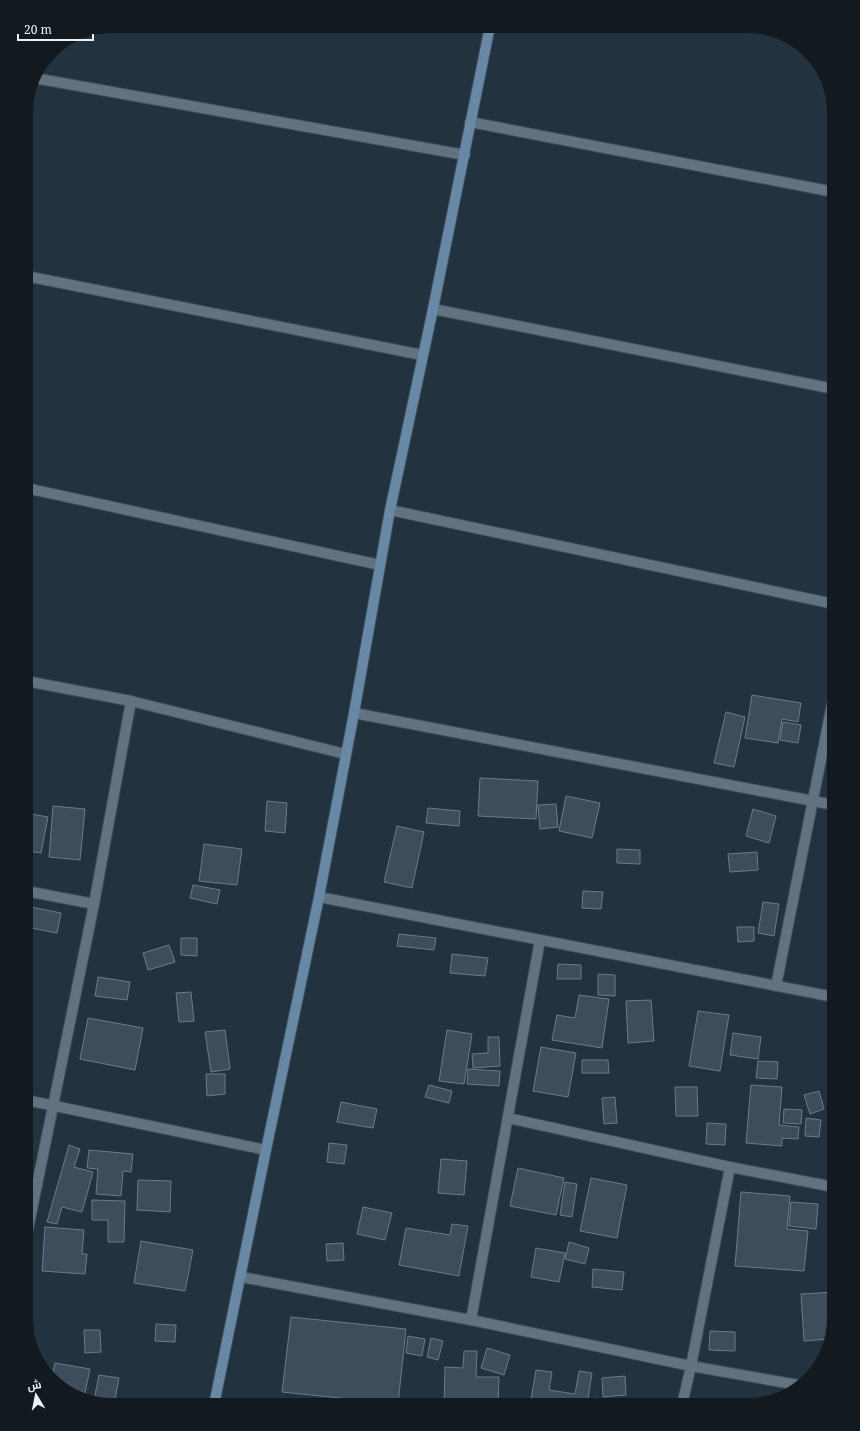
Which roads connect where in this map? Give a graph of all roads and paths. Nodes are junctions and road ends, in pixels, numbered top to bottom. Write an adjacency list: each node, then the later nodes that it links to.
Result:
1 (489, 33): 3 (street)
2 (40, 79): 4 (street)
3 (470, 122): 4 (street); 5 (street)
4 (465, 155): 7 (street)
5 (827, 191)
6 (33, 277): 8 (street)
7 (433, 309): 8 (street); 9 (street)
8 (422, 355): 11 (street)
9 (827, 388)
10 (33, 490): 12 (street)
11 (390, 510): 12 (street); 13 (street)
12 (380, 565): 16 (street)
13 (827, 603)
14 (33, 682): 15 (street)
15 (131, 702): 18 (street); 23 (street)
16 (354, 712): 18 (street); 19 (street)
17 (827, 730): 19 (street)
18 (345, 754): 22 (street)
19 (813, 801): 20 (street); 25 (street)
20 (827, 804)
21 (33, 892): 23 (street)
22 (319, 897): 24 (street); 30 (street)
23 (94, 904): 28 (street)
24 (540, 940): 25 (street); 29 (street)
25 (776, 986): 26 (street)
26 (827, 996)
27 (33, 1102): 28 (street)
28 (53, 1106): 30 (street); 33 (street)
29 (508, 1118): 31 (street); 35 (street)
30 (266, 1150): 34 (street)
31 (730, 1167): 32 (street); 36 (street)
32 (827, 1186)
33 (33, 1205)
34 (241, 1276): 35 (street); 38 (street)
35 (471, 1320): 36 (street)
36 (691, 1366): 37 (street); 39 (street)
37 (793, 1384)
38 (215, 1398)
39 (684, 1398)

